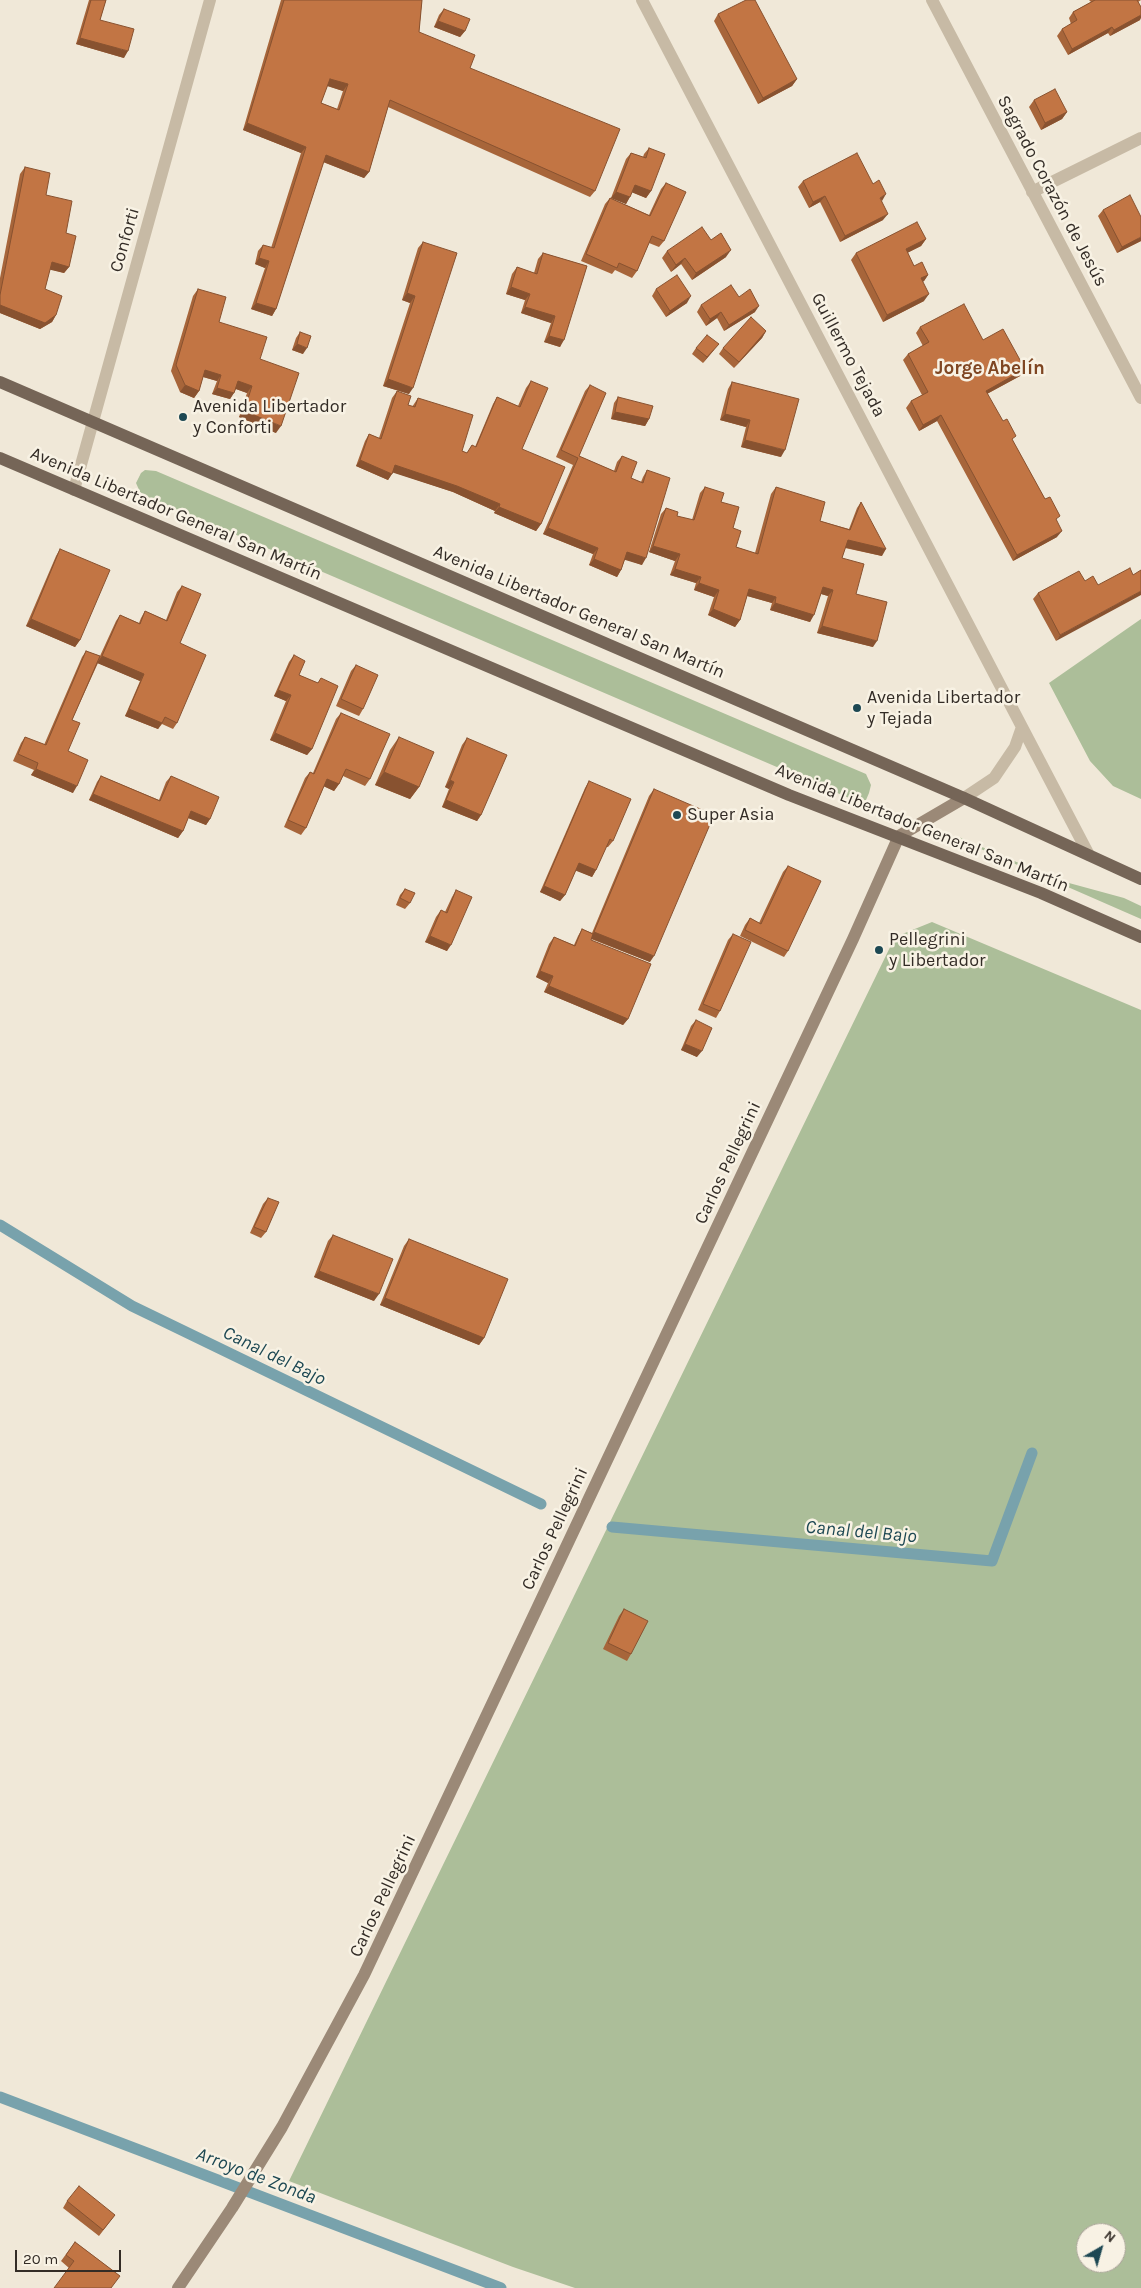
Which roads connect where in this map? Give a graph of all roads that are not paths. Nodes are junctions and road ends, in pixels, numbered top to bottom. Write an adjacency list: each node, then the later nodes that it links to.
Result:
1 (210, 0): 8 (street, Conforti)
2 (642, 0): 11 (street, Guillermo Tejada)
3 (932, 0): 5 (street, Sagrado Corazón de Jesús)
4 (1141, 138): 5 (street)
5 (1032, 192): 7 (street, Sagrado Corazón de Jesús)
6 (0, 382): 8 (main road, Avenida Libertador General San Martín)
7 (1141, 398)
8 (93, 421): 10 (street, Conforti); 12 (main road, Avenida Libertador General San Martín)
9 (0, 458): 10 (main road, Avenida Libertador General San Martín)
10 (74, 490): 13 (main road, Avenida Libertador General San Martín)
11 (1022, 727): 12 (street); 14 (street, Guillermo Tejada)
12 (964, 798): 13 (main road); 14 (main road, Avenida Libertador General San Martín)
13 (899, 836): 16 (main road, Avenida Libertador General San Martín); 17 (main road, Carlos Pellegrini)
14 (1089, 855): 15 (main road, Avenida Libertador General San Martín)
15 (1141, 879)
16 (1141, 937)
17 (178, 2288)

